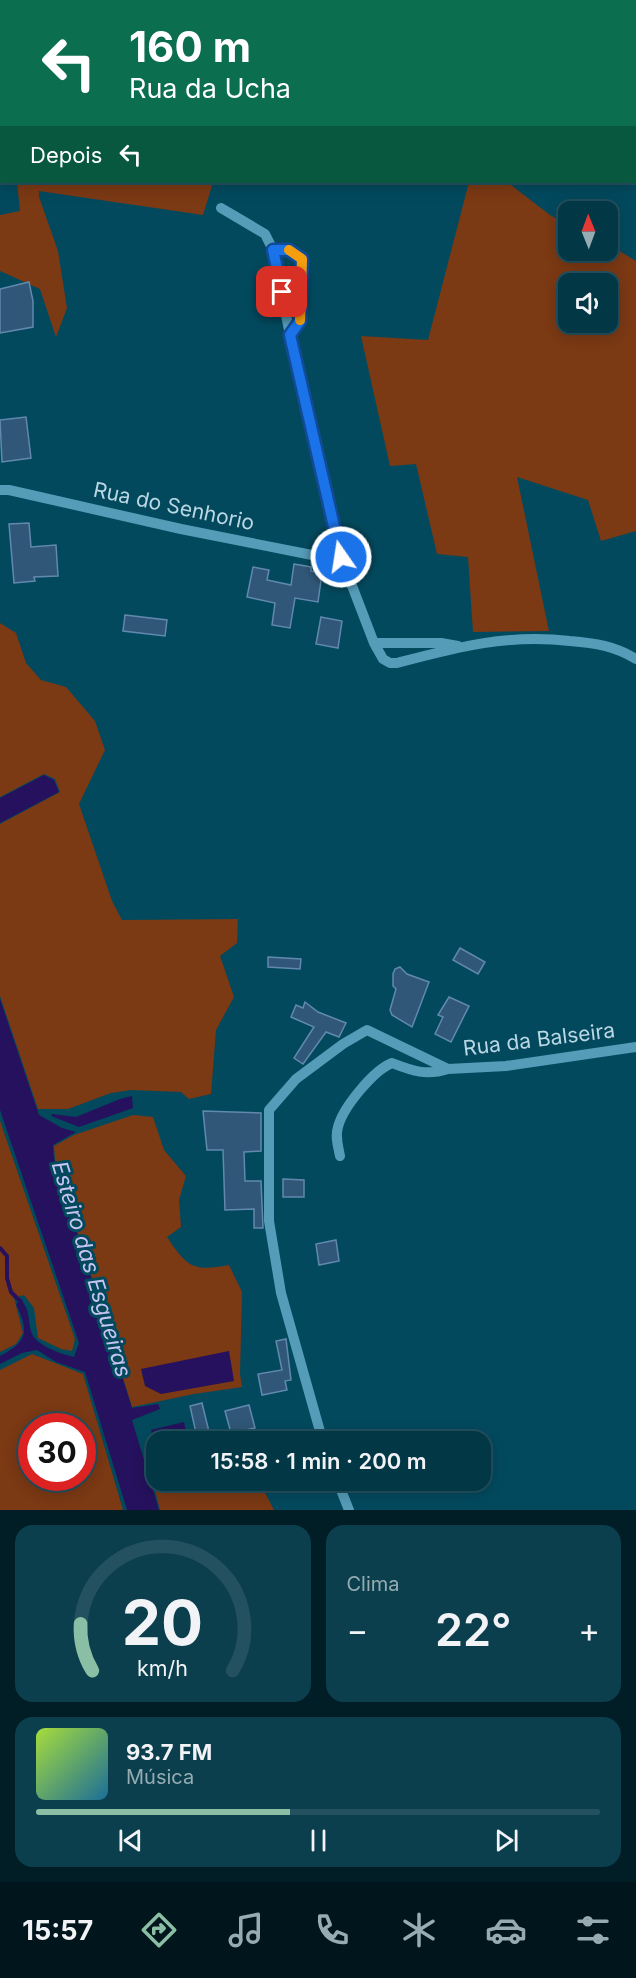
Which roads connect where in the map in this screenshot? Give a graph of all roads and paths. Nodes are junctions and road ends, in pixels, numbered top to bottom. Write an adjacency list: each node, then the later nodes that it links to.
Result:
1 (221, 208): 2 (street)
2 (273, 250): 3 (street); 3 (street)
3 (290, 335): 5 (street)
4 (0, 490): 5 (street, Rua do Senhorio)
5 (341, 557): 6 (street)
6 (374, 644): 7 (street); 7 (street)
7 (461, 646): 8 (street)
8 (636, 659)
9 (636, 1047): 10 (street, Rua da Balseira)
10 (448, 1069): 11 (street); 12 (street, Rua da Balseira)
11 (340, 1156)
12 (320, 1431)
13 (341, 1491): 14 (street)
14 (349, 1510)

